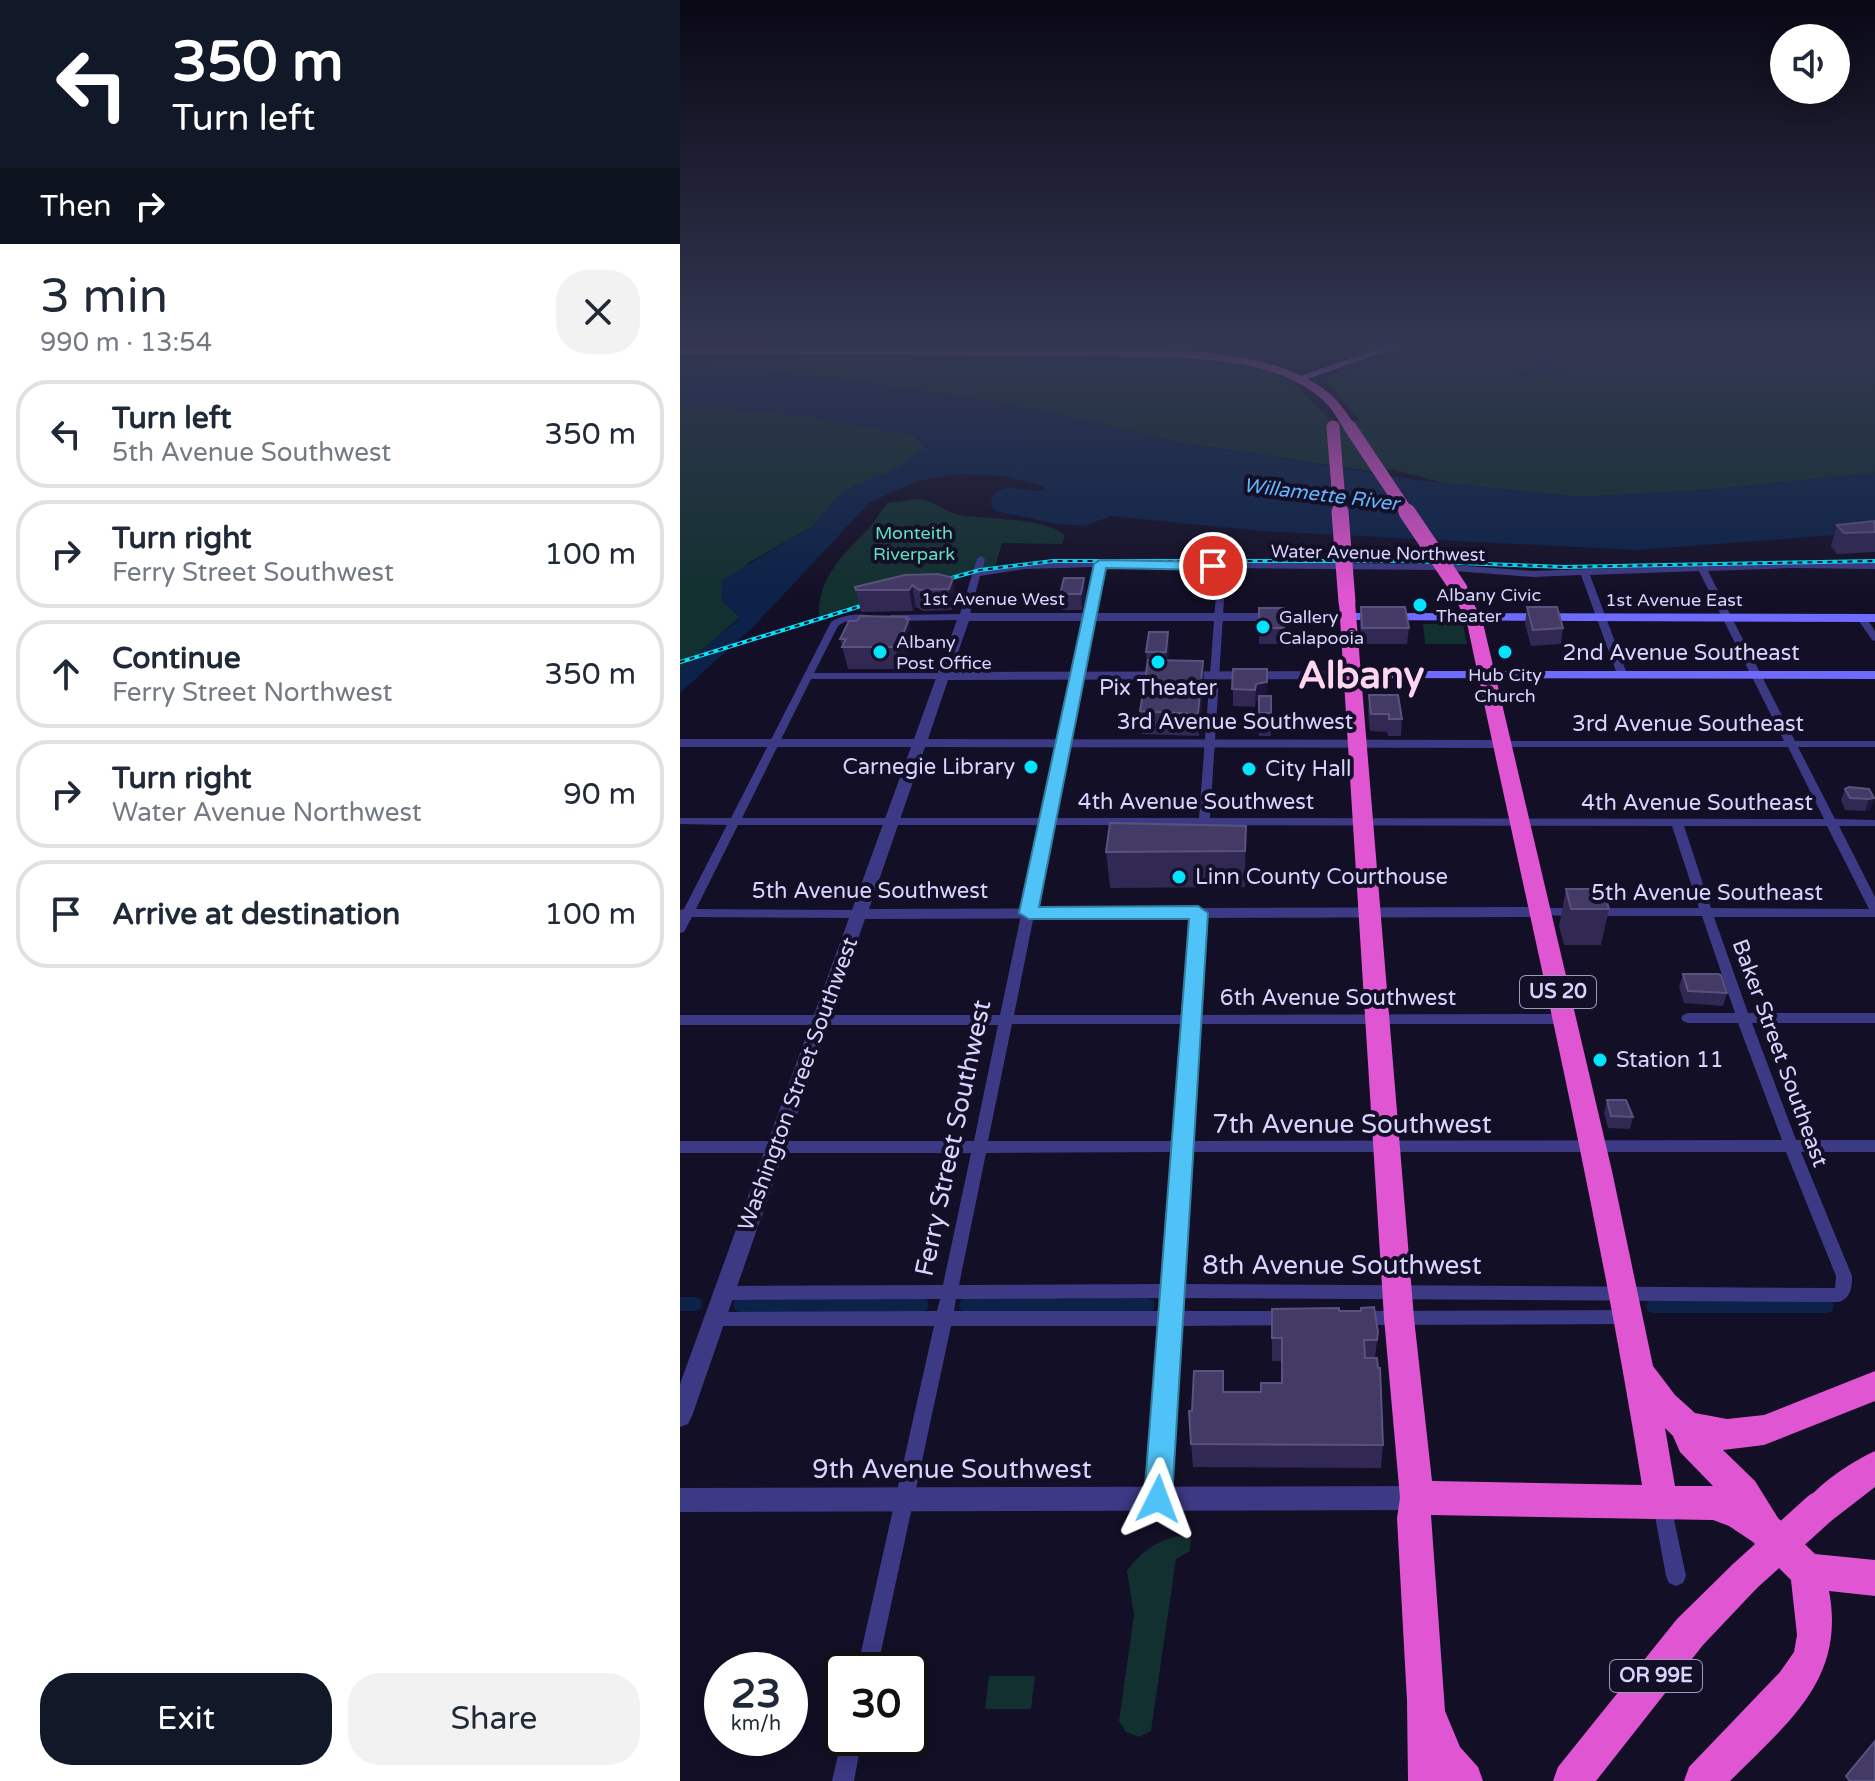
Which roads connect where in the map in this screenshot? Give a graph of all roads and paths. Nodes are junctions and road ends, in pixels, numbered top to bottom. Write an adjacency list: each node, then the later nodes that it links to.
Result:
1 (1333, 429): 11 (highway, US 20, bridge)
2 (1352, 429): 10 (highway, US 20, bridge)
3 (981, 559): 8 (street)
4 (1100, 564): 5 (street, Water Avenue Northwest); 8 (street, Water Avenue Northwest); 13 (street, Ferry Street Southwest)
5 (1222, 566): 10 (street, Water Avenue Northwest); 14 (street)
6 (1875, 566): 7 (street, Water Avenue Northwest)
7 (1703, 570): 9 (street, Water Avenue Northwest); 17 (street)
8 (978, 574): 12 (street)
9 (1585, 574): 10 (street, Water Avenue Northwest); 16 (street)
10 (1461, 578): 15 (highway, US 20)
11 (1347, 610): 14 (street, 1st Avenue West); 15 (main road, 1st Avenue West); 23 (highway, US 20)
12 (964, 617): 13 (street, 1st Avenue West); 26 (street, 1st Avenue West); 27 (street, Washington Street Southwest)
13 (1091, 617): 14 (street, 1st Avenue West); 28 (street, Ferry Street Southwest)
14 (1217, 617): 22 (street)
15 (1473, 617): 16 (main road, 1st Avenue East); 20 (highway, US 20)
16 (1601, 618): 17 (main road, 1st Avenue East); 21 (street)
17 (1727, 618): 18 (main road, 1st Avenue East); 24 (street)
18 (1868, 618): 19 (street)
19 (1875, 638)
20 (1487, 674): 21 (main road, 2nd Avenue Southeast); 23 (main road, 2nd Avenue Southeast); 35 (highway, US 20)
21 (1622, 674): 24 (main road, 2nd Avenue Southeast)
22 (1213, 675): 23 (street); 28 (street); 33 (street)
23 (1352, 675): 34 (highway, US 20)
24 (1756, 675): 25 (main road, 2nd Avenue Southeast); 36 (street)
25 (1875, 675)
26 (807, 676): 27 (street); 30 (street)
27 (943, 676): 28 (street); 31 (street, Washington Street Southwest)
28 (1078, 676): 32 (street, Ferry Street Southwest)
29 (680, 743): 30 (street, 3rd Avenue Southwest)
30 (773, 744): 31 (street, 3rd Avenue Southwest); 38 (street)
31 (919, 744): 32 (street, 3rd Avenue Southwest); 40 (street, Washington Street Southwest)
32 (1064, 744): 33 (street, 3rd Avenue Southwest); 41 (street, Ferry Street Southwest)
33 (1208, 744): 34 (street, 3rd Avenue Southwest); 42 (street)
34 (1356, 744): 35 (street, 3rd Avenue Southwest); 43 (highway, US 20)
35 (1502, 744): 36 (street, 3rd Avenue Southeast); 44 (highway, US 20)
36 (1791, 744): 37 (street, 3rd Avenue Southeast); 46 (street)
37 (1875, 744)
38 (735, 820): 39 (street, 4th Avenue Southwest); 40 (street, 4th Avenue Southwest); 51 (street)
39 (680, 821)
40 (891, 821): 41 (street, 4th Avenue Southwest); 55 (street, Washington Street Southwest)
41 (1048, 821): 42 (street, 4th Avenue Southwest); 52 (street, Ferry Street Southwest)
42 (1204, 821): 43 (street, 4th Avenue Southwest)
43 (1363, 822): 44 (street, 4th Avenue Southwest); 54 (highway, US 20)
44 (1520, 822): 45 (street, 4th Avenue Southeast); 49 (highway, US 20)
45 (1677, 823): 46 (street, 4th Avenue Southeast); 50 (street, Baker Street Southeast)
46 (1831, 823): 47 (street, 4th Avenue Southeast); 48 (street)
47 (1875, 823)
48 (1875, 911): 50 (street, 5th Avenue Southeast)
49 (1540, 912): 50 (street, 5th Avenue Southeast); 54 (street, 5th Avenue Southwest); 64 (highway, US 20)
50 (1704, 912): 60 (street, Baker Street Southeast)
51 (684, 913): 55 (street, 5th Avenue Southwest); 56 (street)
52 (1029, 913): 53 (street, 5th Avenue Southwest); 55 (street, 5th Avenue Southwest); 63 (street, Ferry Street Southwest)
53 (1198, 913): 54 (street, 5th Avenue Southwest); 57 (street)
54 (1370, 913): 58 (highway, US 20)
55 (859, 914): 62 (street, Washington Street Southwest)
56 (680, 929)
57 (1192, 1018): 58 (street, 6th Avenue Southwest); 63 (street, 6th Avenue Southwest); 71 (street)
58 (1377, 1018): 64 (street, 6th Avenue Southwest); 73 (highway, US 20)
59 (1688, 1018): 60 (street)
60 (1743, 1018): 61 (street); 66 (street, Baker Street Southeast)
61 (1875, 1018)
62 (821, 1019): 63 (street, 6th Avenue Southwest); 65 (street, 6th Avenue Southwest); 69 (street, Washington Street Southwest)
63 (1006, 1019): 70 (street, Ferry Street Southwest)
64 (1563, 1019): 72 (highway, US 20)
65 (680, 1020)
66 (1789, 1146): 67 (street, 7th Avenue Southwest); 72 (street, 7th Avenue Southwest); 78 (street, Baker Street Southeast)
67 (1875, 1146)
68 (680, 1147): 69 (street, 7th Avenue Southwest)
69 (776, 1147): 70 (street, 7th Avenue Southwest); 77 (street, Washington Street Southwest)
70 (978, 1147): 71 (street, 7th Avenue Southwest); 74 (street, Ferry Street Southwest)
71 (1183, 1147): 73 (street, 7th Avenue Southwest); 75 (street)
72 (1593, 1147): 73 (street, 7th Avenue Southwest); 76 (highway, US 20)
73 (1387, 1148): 79 (highway, US 20)
74 (950, 1291): 75 (street, 8th Avenue Southwest); 77 (street, 8th Avenue Southwest); 85 (street, Ferry Street Southwest)
75 (1173, 1291): 79 (street, 8th Avenue Southwest); 80 (street)
76 (1624, 1292): 78 (street, 8th Avenue Southwest); 79 (street, 8th Avenue Southwest); 81 (highway, US 20)
77 (724, 1293): 84 (street, Washington Street Southwest)
78 (1839, 1295)
79 (1398, 1306): 81 (street, 8th Avenue Southwest); 83 (street, 8th Avenue Southwest); 91 (highway, US 20)
80 (1170, 1317): 82 (street); 85 (street); 93 (street)
81 (1630, 1317): 86 (highway, US 20)
82 (1311, 1318)
83 (1340, 1318)
84 (715, 1319): 85 (street); 88 (street, Washington Street Southwest)
85 (944, 1319): 92 (street, Ferry Street Southwest)
86 (1640, 1368): 89 (highway, US 20); 95 (highway)
87 (1875, 1386): 89 (highway)
88 (680, 1416)
89 (1687, 1427): 96 (highway)
90 (1875, 1467): 106 (highway, OR 99E, bridge)
91 (1417, 1498): 93 (street, 9th Avenue Southwest); 95 (highway); 101 (highway)
92 (904, 1499): 93 (street, 9th Avenue Southwest); 94 (street, 9th Avenue Southwest); 100 (street, Ferry Street Southwest)
93 (1158, 1499)
94 (680, 1500)
95 (1661, 1501): 96 (highway); 98 (street)
96 (1765, 1527): 97 (highway)
97 (1807, 1571): 99 (highway); 107 (highway)
98 (1676, 1576)
99 (1875, 1578)
100 (871, 1652)
101 (1426, 1701): 104 (highway); 105 (highway)
102 (848, 1756): 103 (street)
103 (843, 1781)
104 (1427, 1781)
105 (1464, 1781)
106 (1572, 1781)
107 (1703, 1781)

